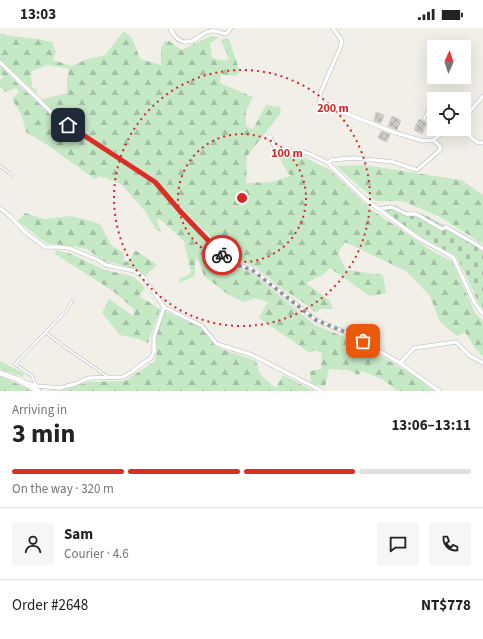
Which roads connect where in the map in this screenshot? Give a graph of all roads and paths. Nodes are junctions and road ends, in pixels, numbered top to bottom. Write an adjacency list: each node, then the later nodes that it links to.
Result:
1 (170, 28): 2 (street)
2 (231, 28)
3 (333, 28): 12 (street)
4 (0, 62): 24 (street)
5 (483, 96): 6 (street)
6 (471, 110)
7 (427, 112): 8 (lane)
8 (424, 119)
9 (270, 136): 14 (street)
10 (438, 136): 12 (street)
11 (469, 136): 13 (street)
12 (433, 140): 14 (street)
13 (483, 143)
14 (328, 163): 18 (street)
15 (0, 166): 16 (lane)
16 (12, 175)
17 (0, 208): 21 (street)
18 (379, 210): 19 (street); 22 (street)
19 (483, 249)
20 (72, 301): 23 (lane)
21 (164, 306): 27 (street); 29 (street)
22 (483, 314)
23 (45, 332): 27 (lane); 28 (lane)
24 (400, 362): 25 (street); 30 (street)
25 (483, 363)
26 (0, 373): 28 (street)
27 (108, 377): 28 (street)
28 (37, 389)
29 (322, 391)
30 (439, 391)

